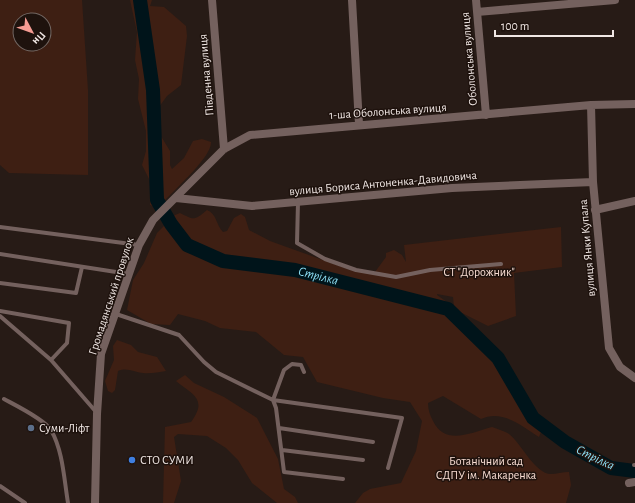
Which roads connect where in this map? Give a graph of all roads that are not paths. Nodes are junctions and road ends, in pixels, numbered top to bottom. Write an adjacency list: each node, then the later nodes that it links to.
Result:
1 (212, 0): 10 (street, Південна вулиця)
2 (352, 0): 9 (street)
3 (476, 0): 5 (street, Оболонська вулиця)
4 (615, 0): 5 (street)
5 (477, 12): 8 (street, Оболонська вулиця)
6 (635, 104): 7 (street, 1-ша Оболонська вулиця)
7 (591, 105): 8 (street, 1-ша Оболонська вулиця); 11 (street, вулиця Янки Купала)
8 (486, 115): 9 (street, 1-ша Оболонська вулиця)
9 (359, 124): 10 (street, 1-ша Оболонська вулиця)
10 (224, 149): 12 (street, 1-ша Оболонська вулиця)
11 (593, 182): 14 (street, вулиця Бориса Антоненка-Давидовича); 16 (street, вулиця Янки Купала)
12 (176, 198): 14 (street, вулиця Бориса Антоненка-Давидовича); 15 (street, 1-ша Оболонська вулиця)
13 (635, 201): 16 (street)
14 (298, 202): 20 (lane)
15 (169, 204): 18 (street, Громадянський провулок)
16 (595, 210): 29 (street, вулиця Янки Купала)
17 (0, 227): 18 (lane)
18 (140, 245): 22 (street, Громадянський провулок)
19 (0, 254): 21 (lane)
20 (501, 264)
21 (82, 267): 22 (lane); 23 (lane)
22 (129, 274): 25 (street, Громадянський провулок)
23 (0, 283)
24 (0, 311): 27 (lane)
25 (116, 314): 31 (lane); 32 (street, Громадянський провулок)
26 (0, 316): 27 (lane)
27 (51, 360): 32 (lane)
28 (304, 372): 31 (lane)
29 (635, 378)
30 (4, 399): 41 (lane)
31 (273, 400): 33 (lane); 37 (lane)
32 (97, 414): 42 (street, Громадянський провулок)
33 (279, 428): 34 (lane); 35 (lane)
34 (373, 442)
35 (282, 450): 36 (lane); 38 (lane)
36 (363, 460)
37 (388, 468)
38 (343, 479)
39 (0, 486): 40 (lane)
40 (25, 503)
41 (68, 503)
42 (96, 503)

